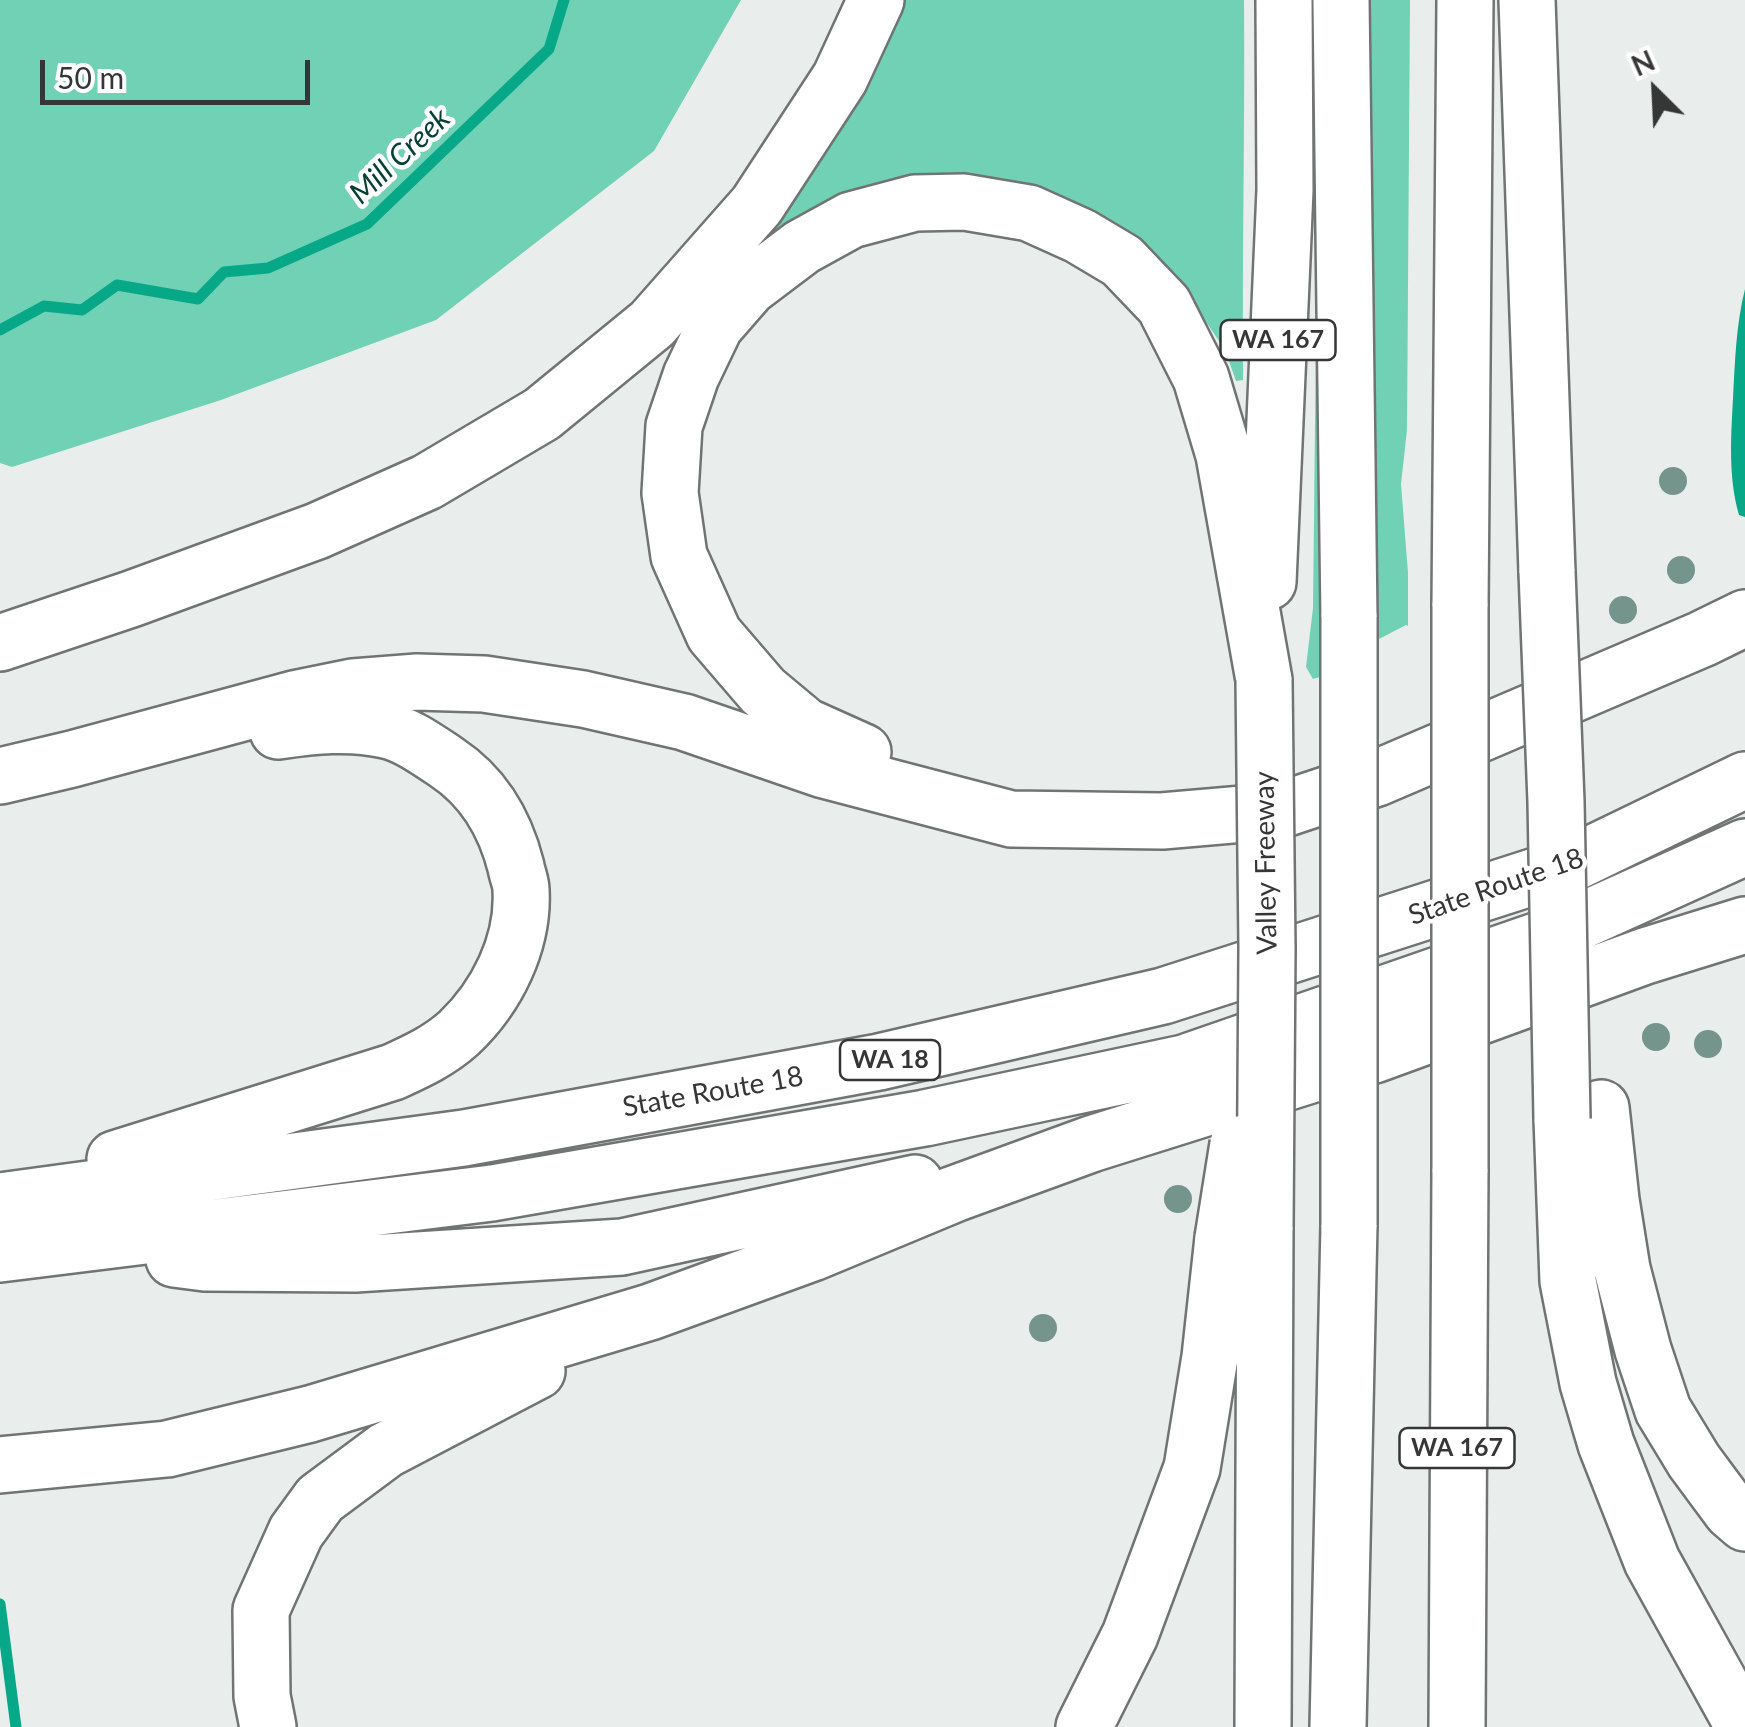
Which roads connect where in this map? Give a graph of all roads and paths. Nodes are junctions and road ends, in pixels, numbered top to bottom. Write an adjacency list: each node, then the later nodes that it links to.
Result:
1 (876, 0): 7 (highway)
2 (1284, 0): 8 (highway, Valley Freeway / WA 167)
3 (1341, 0): 29 (highway, WA 167, bridge)
4 (1465, 0): 30 (highway, WA 167, bridge)
5 (1527, 0): 17 (highway, bridge)
6 (1745, 618): 12 (highway)
7 (0, 643)
8 (1264, 680): 12 (highway); 20 (highway, Valley Freeway / WA 167, bridge)
9 (72, 759): 10 (highway); 12 (highway); 19 (highway)
10 (0, 776)
11 (1745, 780): 19 (highway, State Route 18 / WA 18)
12 (1011, 819)
13 (1745, 847): 21 (highway, State Route 18 / WA 18)
14 (1745, 909): 16 (highway)
15 (1745, 925): 16 (highway)
16 (1645, 956): 18 (highway)
17 (1581, 1114): 25 (highway); 31 (highway)
18 (1091, 1144): 21 (highway); 23 (highway)
19 (0, 1198)
20 (1244, 1233): 27 (highway); 28 (highway)
21 (67, 1248): 22 (highway, State Route 18 / WA 18)
22 (0, 1254)
23 (650, 1312): 24 (highway); 26 (highway)
24 (0, 1464)
25 (1745, 1524)
26 (268, 1727)
27 (1084, 1727)
28 (1262, 1727)
29 (1338, 1727)
30 (1457, 1727)
31 (1744, 1727)

